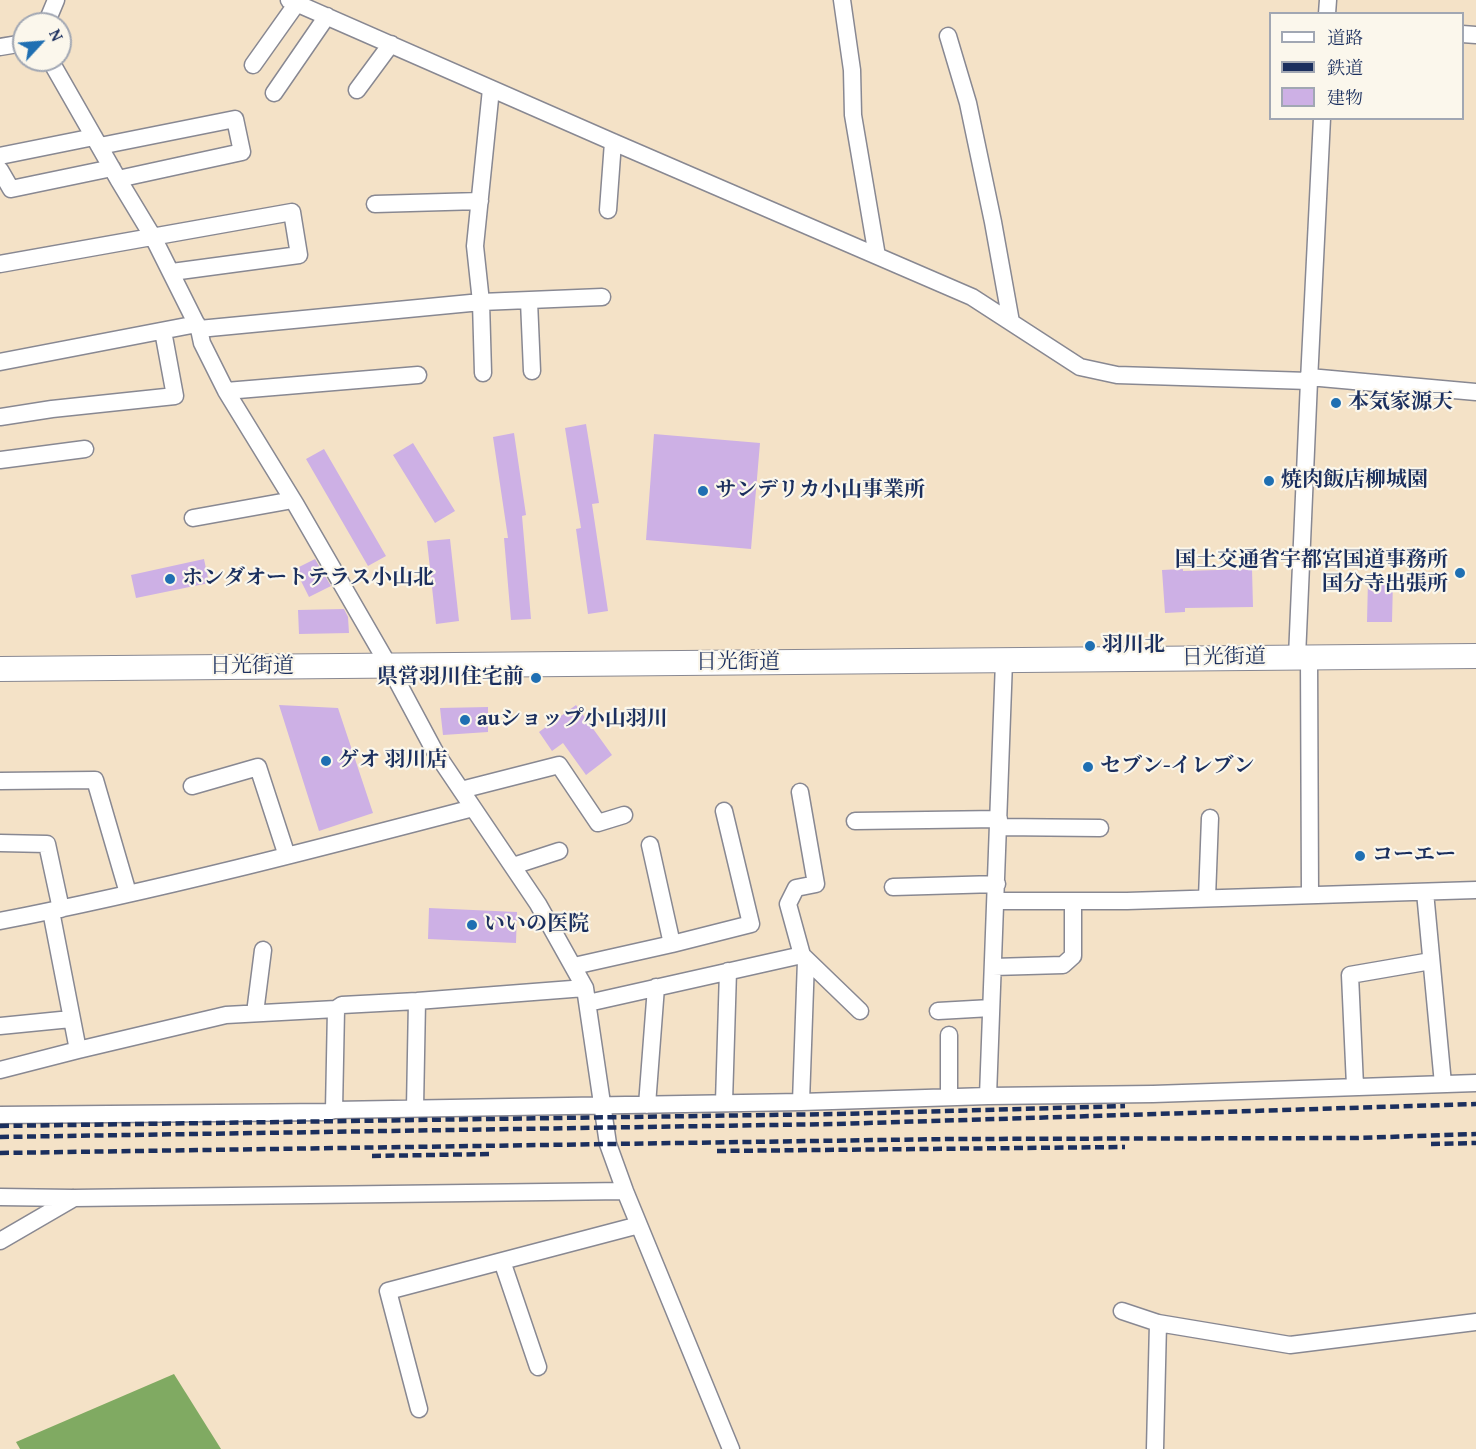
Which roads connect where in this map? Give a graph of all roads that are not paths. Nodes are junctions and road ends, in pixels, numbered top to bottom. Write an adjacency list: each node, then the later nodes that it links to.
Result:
1 (842, 0): 21 (street)
2 (293, 2): 3 (street); 6 (street)
3 (327, 16): 5 (street); 10 (street)
4 (948, 36): 27 (street)
5 (391, 44): 8 (street); 9 (street)
6 (254, 64)
7 (57, 72): 12 (street)
8 (491, 89): 13 (street); 17 (street)
9 (357, 90)
10 (274, 93)
11 (1322, 120): 34 (street)
12 (97, 141): 14 (street); 16 (street); 16 (street)
13 (613, 142): 19 (street); 21 (street)
14 (0, 156)
15 (0, 170): 16 (street)
16 (115, 174): 20 (street)
17 (480, 201): 18 (street); 26 (street)
18 (375, 204)
19 (608, 210)
20 (153, 237): 22 (street); 23 (street); 23 (street)
21 (877, 256): 27 (street)
22 (0, 264)
23 (172, 272): 28 (street)
24 (602, 297): 25 (street)
25 (529, 301): 26 (street); 31 (street)
26 (481, 302): 28 (street); 32 (street)
27 (1011, 322): 34 (street)
28 (198, 326): 29 (street); 35 (street)
29 (163, 332): 30 (street); 37 (street)
30 (0, 362)
31 (532, 371)
32 (483, 373)
33 (418, 375): 35 (street)
34 (1309, 379): 36 (street); 43 (street)
35 (226, 391): 40 (street)
36 (1476, 392)
37 (0, 417)
38 (85, 449): 39 (street)
39 (0, 460)
40 (293, 500): 41 (street); 45 (street)
41 (193, 518)
42 (1476, 656): 43 (highway, 日光街道)
43 (1303, 657): 44 (highway, 日光街道); 68 (street)
44 (1004, 661): 45 (highway, 日光街道); 56 (street)
45 (389, 666): 46 (highway, 日光街道); 49 (street)
46 (0, 669)
47 (0, 781): 66 (street)
48 (192, 786): 61 (street)
49 (461, 790): 51 (street); 53 (street)
50 (800, 792): 75 (street)
51 (473, 808): 61 (street); 62 (street)
52 (724, 811): 73 (street)
53 (624, 815)
54 (1210, 818): 69 (street)
55 (855, 820): 56 (street)
56 (998, 823): 57 (street); 67 (street)
57 (1100, 828)
58 (0, 843): 71 (street)
59 (650, 845): 73 (street)
60 (559, 851): 62 (street)
61 (287, 856): 66 (street)
62 (513, 867): 77 (street)
63 (893, 887): 67 (street)
64 (1476, 890): 65 (street)
65 (1425, 892): 68 (street); 76 (street)
66 (128, 893): 71 (street)
67 (996, 893): 70 (street); 78 (street)
68 (1310, 896): 69 (street)
69 (1207, 898): 70 (street)
70 (1072, 901): 78 (street)
71 (56, 910): 72 (street); 88 (street)
72 (0, 921)
73 (672, 944): 77 (street)
74 (262, 950): 87 (street)
75 (804, 957): 79 (street); 85 (street); 99 (street)
76 (1431, 961): 94 (street); 95 (street)
77 (574, 966): 81 (street)
78 (993, 967): 83 (street)
79 (728, 971): 80 (street); 98 (street)
80 (656, 987): 81 (street); 101 (street)
81 (587, 995): 82 (street); 100 (street)
82 (417, 1001): 84 (street); 102 (street)
83 (991, 1008): 86 (street); 96 (street)
84 (336, 1009): 87 (street); 103 (street)
85 (860, 1011)
86 (938, 1011)
87 (255, 1013): 91 (street)
88 (71, 1019): 89 (street); 91 (street)
89 (0, 1026)
90 (950, 1035): 97 (street)
91 (78, 1050): 92 (street)
92 (0, 1070)
93 (1476, 1083): 94 (street)
94 (1443, 1084): 95 (street)
95 (1355, 1086): 96 (street)
96 (988, 1096): 97 (street)
97 (949, 1097): 99 (street)
98 (724, 1102): 99 (street); 101 (street)
99 (801, 1102)
100 (602, 1105): 101 (street); 102 (street); 105 (street)
101 (647, 1105)
102 (415, 1108): 103 (street)
103 (334, 1110): 104 (street)
104 (0, 1115)
105 (625, 1191): 107 (street); 108 (street)
106 (0, 1197): 107 (street)
107 (74, 1198): 109 (street)
108 (639, 1225): 110 (street); 116 (street)
109 (0, 1241)
110 (502, 1261): 114 (street); 115 (street)
111 (1122, 1311): 113 (street)
112 (1476, 1322): 113 (street)
113 (1158, 1323): 117 (street)
114 (538, 1367)
115 (419, 1409)
116 (730, 1449)
117 (1155, 1449)

